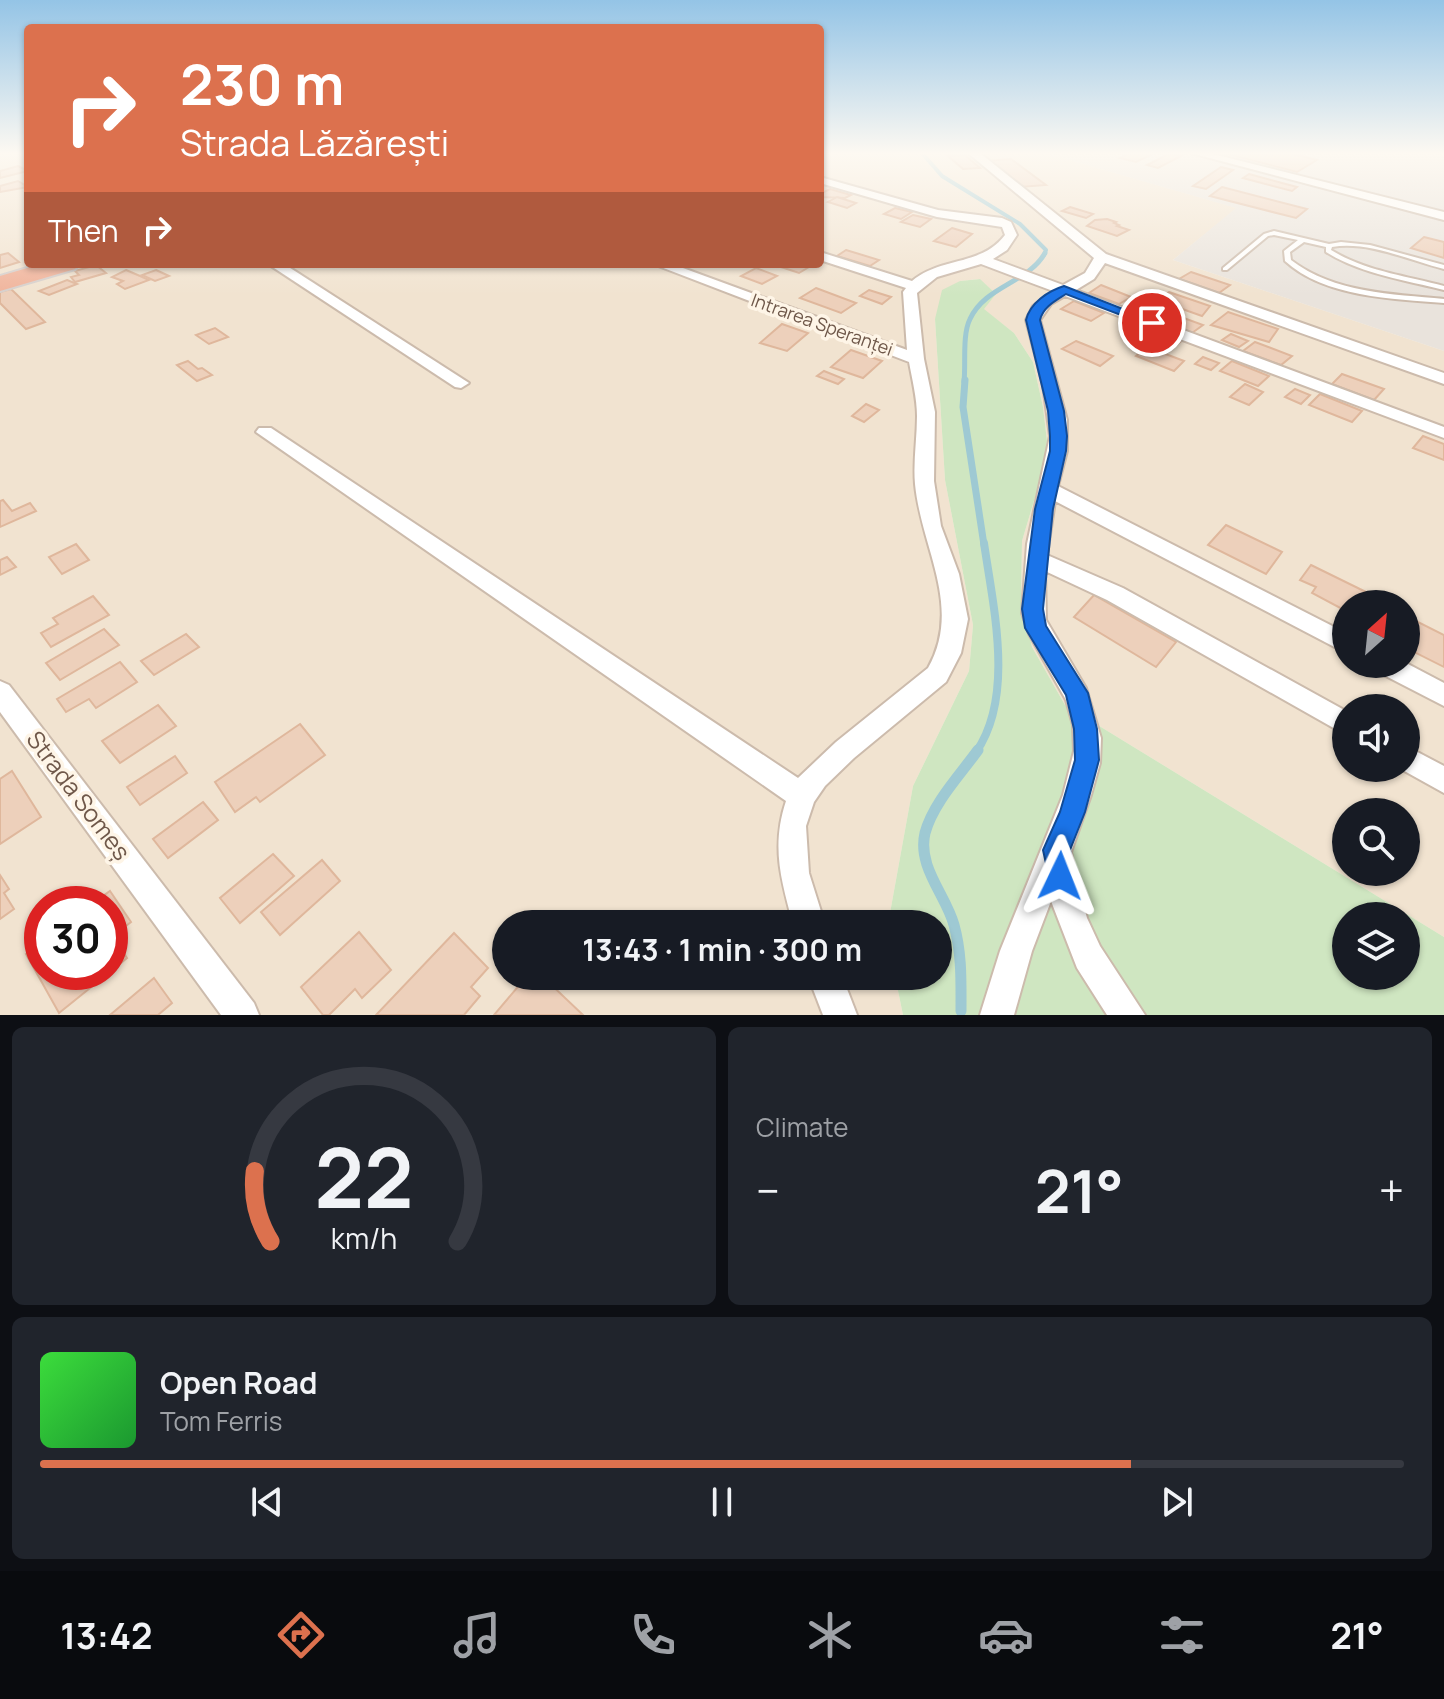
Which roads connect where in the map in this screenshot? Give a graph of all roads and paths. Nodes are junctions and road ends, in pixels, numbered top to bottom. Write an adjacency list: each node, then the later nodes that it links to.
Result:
1 (892, 200): 9 (street)
2 (1031, 200): 8 (street)
3 (1382, 200): 4 (street)
4 (1444, 216)
5 (1304, 239): 6 (lane); 14 (lane); 19 (lane)
6 (1329, 246): 10 (lane); 17 (lane)
7 (824, 257): 16 (street)
8 (1101, 257): 18 (street); 21 (street)
9 (983, 260): 16 (street); 18 (street)
10 (1444, 267)
11 (54, 268): 15 (highway)
12 (281, 268): 22 (street)
13 (671, 268): 20 (street, Intrarea Speranței)
14 (1225, 269)
15 (0, 284)
16 (913, 286): 20 (street, Intrarea Speranței)
17 (1444, 288)
18 (1064, 289): 24 (street); 25 (street)
19 (1444, 301)
20 (916, 359): 34 (street)
21 (1444, 379)
22 (461, 383)
23 (265, 432): 34 (street)
24 (1444, 433)
25 (1048, 489): 26 (street); 27 (street)
26 (1038, 560): 31 (street); 35 (street)
27 (1332, 637)
28 (1412, 678): 30 (street)
29 (0, 692): 38 (street, Strada Someș)
30 (1444, 695)
31 (1332, 716)
32 (1420, 766): 33 (street)
33 (1444, 780)
34 (802, 796): 36 (street)
35 (1056, 850): 40 (street); 41 (street)
36 (805, 910)
37 (830, 990): 39 (street)
38 (242, 1015)
39 (840, 1015)
40 (997, 1015)
41 (1128, 1015)

